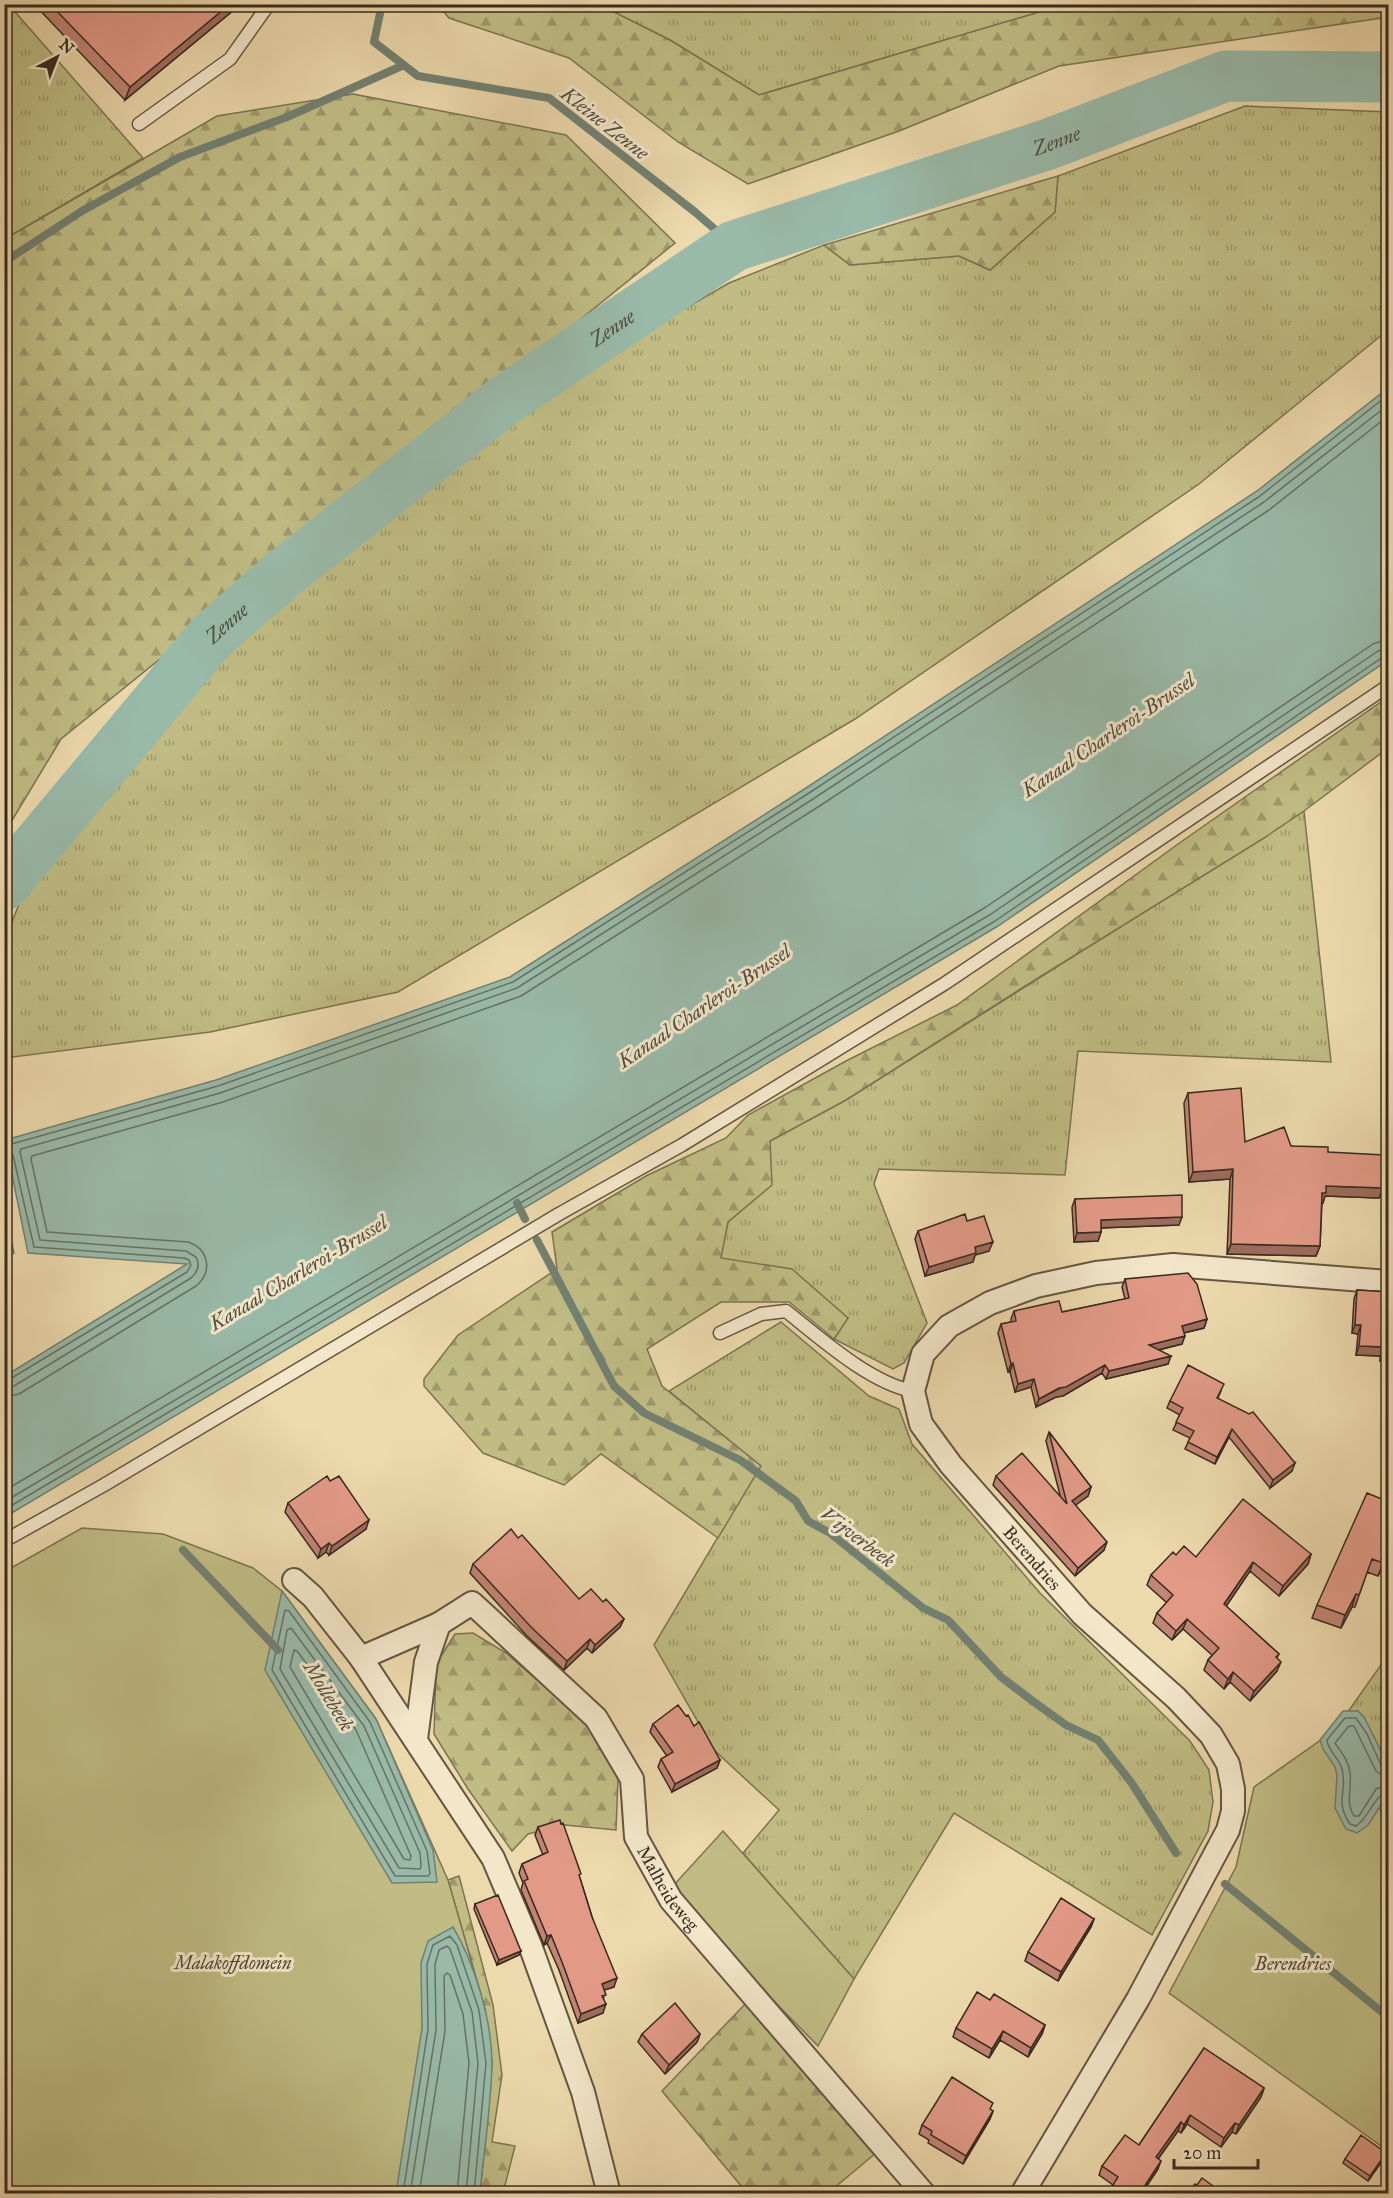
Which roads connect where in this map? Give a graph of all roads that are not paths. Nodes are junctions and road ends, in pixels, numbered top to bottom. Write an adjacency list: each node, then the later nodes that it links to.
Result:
1 (268, 4): 2 (lane)
2 (139, 124)
3 (1389, 686): 7 (lane)
4 (1389, 1282): 6 (street, Berendries)
5 (720, 1333): 6 (lane)
6 (913, 1391): 14 (street, Berendries)
7 (4, 1541)
8 (294, 1580): 10 (street)
9 (439, 1624): 10 (street, Malheideweg); 11 (street); 13 (street, Malheideweg)
10 (361, 1658): 11 (street)
11 (416, 1739): 12 (street)
12 (609, 2193)
13 (924, 2193)
14 (1022, 2193)

